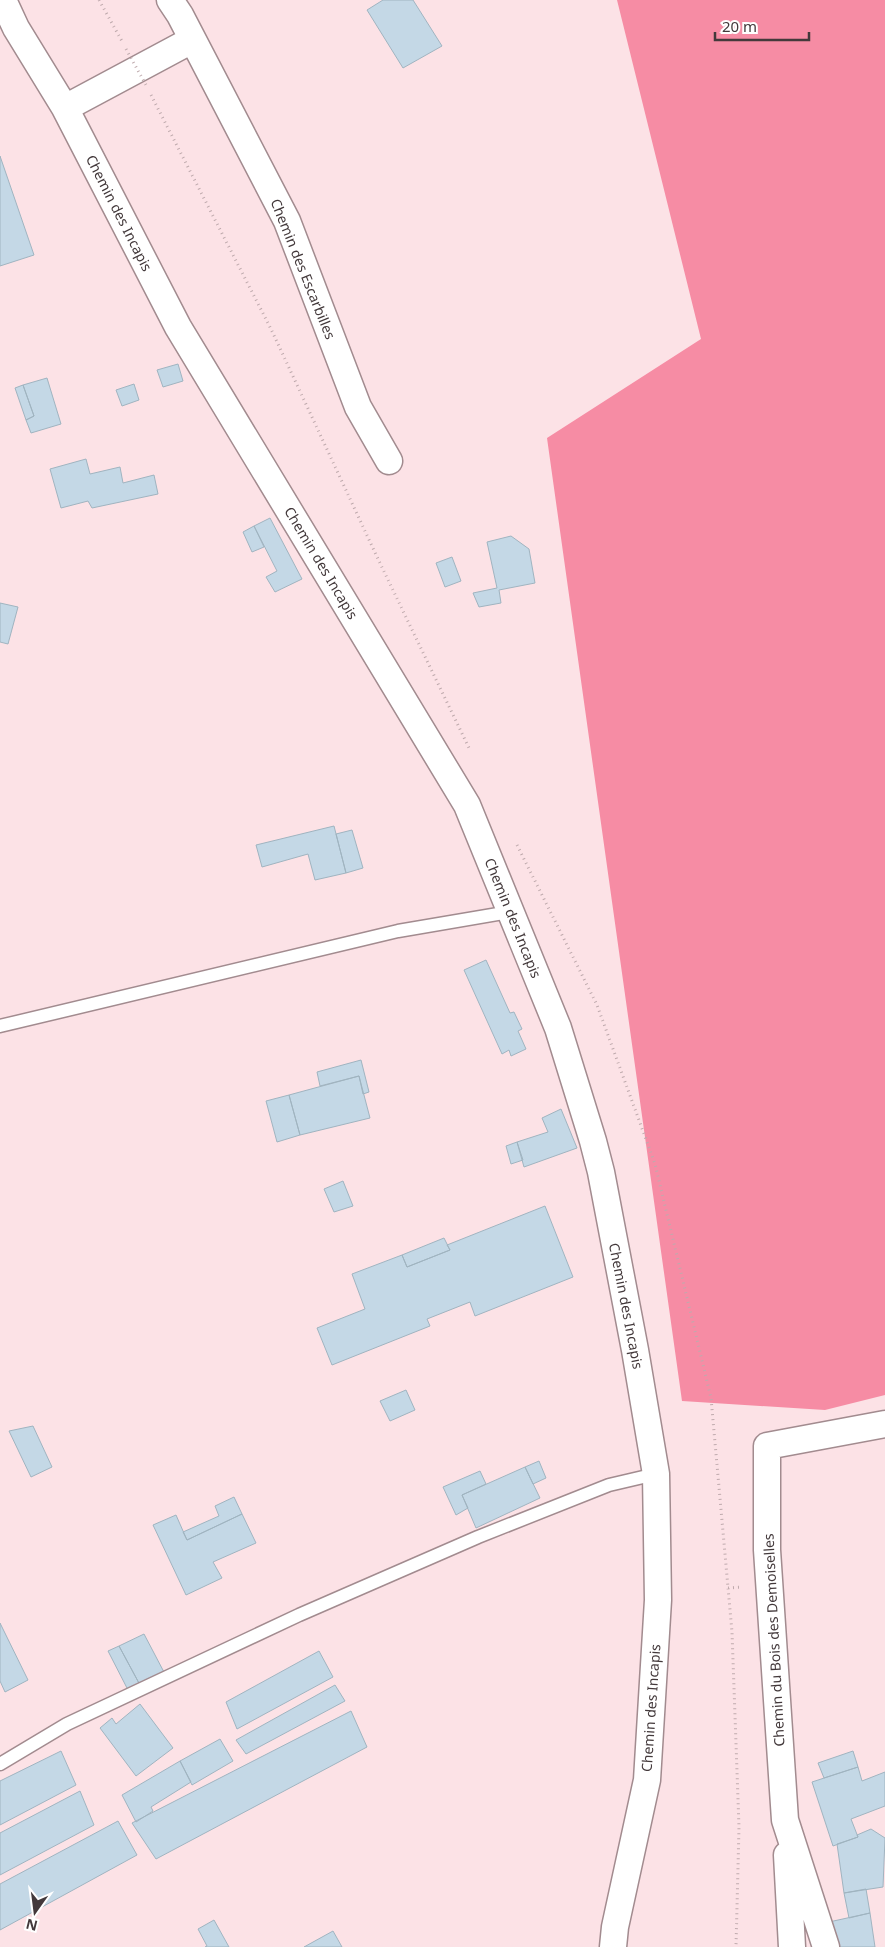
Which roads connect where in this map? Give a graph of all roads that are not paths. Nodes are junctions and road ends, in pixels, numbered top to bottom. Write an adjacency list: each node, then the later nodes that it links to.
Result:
1 (3, 0): 4 (street, Chemin des Incapis)
2 (170, 0): 3 (street, Chemin des Escarbilles)
3 (192, 40): 4 (street); 5 (street, Chemin des Escarbilles)
4 (65, 108): 6 (street, Chemin des Incapis)
5 (389, 461)
6 (510, 912): 7 (lane); 9 (street, Chemin des Incapis)
7 (0, 1026)
8 (885, 1424): 11 (street, Chemin du Bois des Demoiselles)
9 (656, 1474): 10 (lane); 12 (street, Chemin des Incapis)
10 (0, 1764)
11 (785, 1820): 13 (street); 14 (street, Chemin du Bois des Demoiselles)
12 (613, 1947)
13 (792, 1947)
14 (826, 1947)

